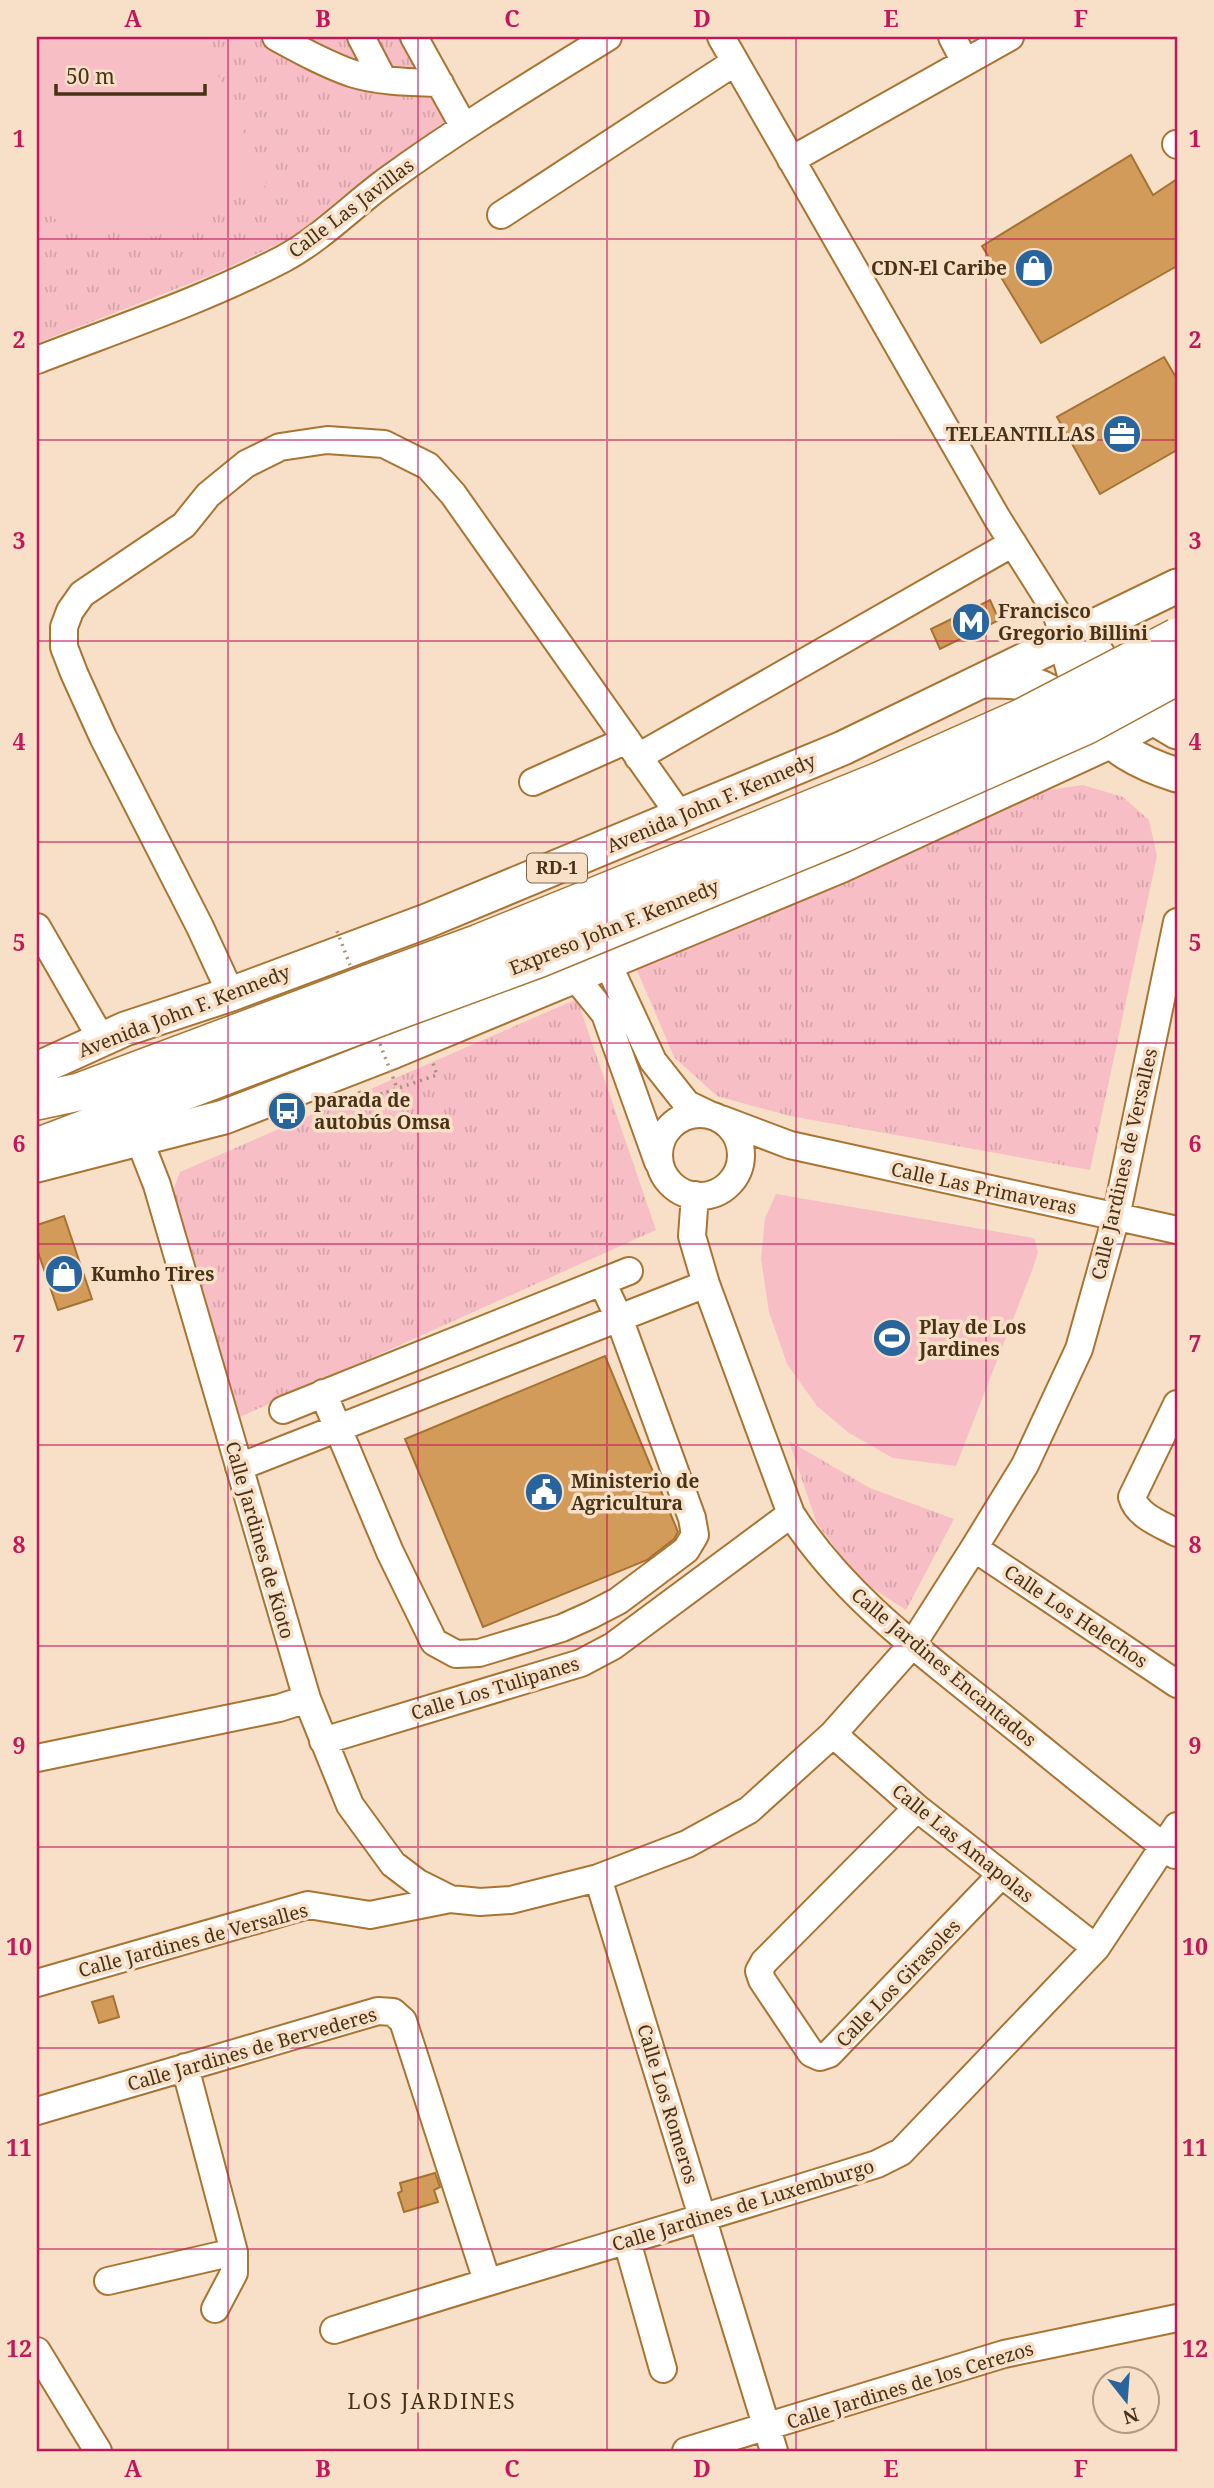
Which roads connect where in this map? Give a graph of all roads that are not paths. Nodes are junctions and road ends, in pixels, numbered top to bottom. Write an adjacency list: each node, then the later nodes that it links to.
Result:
1 (276, 37): 8 (street)
2 (361, 37): 11 (street)
3 (414, 37): 12 (street)
4 (608, 37): 13 (street, Calle Las Javillas)
5 (721, 37): 9 (street)
6 (952, 37): 10 (street)
7 (1010, 37): 10 (street)
8 (306, 46): 11 (street)
9 (736, 62): 14 (street); 15 (street)
10 (965, 62): 14 (street)
11 (383, 79): 12 (street)
12 (440, 83): 13 (street)
13 (464, 127): 16 (street, Calle Las Javillas)
14 (791, 160): 17 (street)
15 (502, 215)
16 (37, 360)
17 (1013, 543): 19 (street); 26 (street)
18 (1165, 593): 19 (main road, Avenida John F. Kennedy / RD-1); 23 (main road)
19 (1068, 626): 22 (main road, Avenida John F. Kennedy / RD-1); 24 (main road); 25 (main road)
20 (1177, 636): 36 (highway, Expreso John F. Kennedy / RD-1, bridge)
21 (1177, 677): 36 (highway, Expreso John F. Kennedy / RD-1, bridge)
22 (985, 681): 27 (main road); 30 (main road, Avenida John F. Kennedy / RD-1)
23 (1177, 684)
24 (1169, 718): 25 (main road)
25 (1111, 741): 27 (main road); 28 (main road)
26 (633, 749): 29 (street); 30 (street); 35 (street)
27 (1049, 770): 28 (main road); 33 (main road)
28 (1168, 772)
29 (533, 782)
30 (679, 814): 35 (main road, Avenida John F. Kennedy / RD-1)
31 (1177, 922): 48 (street, Calle Jardines de Versalles)
32 (37, 927): 37 (street)
33 (608, 964): 34 (main road); 40 (street, Calle Las Primaveras)
34 (575, 977): 41 (main road); 45 (street)
35 (231, 994): 37 (main road, Avenida John F. Kennedy / RD-1)
36 (376, 1000): 39 (highway, Expreso John F. Kennedy / RD-1); 43 (highway, Expreso John F. Kennedy / RD-1)
37 (102, 1040): 38 (main road, Avenida John F. Kennedy / RD-1)
38 (37, 1069)
39 (37, 1101)
40 (715, 1117): 42 (street, Calle Las Primaveras); 45 (street); 46 (street)
41 (139, 1139): 44 (main road); 58 (street, Calle Jardines de Kioto)
42 (790, 1145): 46 (street); 48 (street, Calle Las Primaveras)
43 (37, 1146)
44 (37, 1165)
45 (660, 1166): 47 (street)
46 (736, 1173): 47 (street)
47 (695, 1195): 52 (street, Calle Jardines Encantados)
48 (1116, 1217): 49 (street, Calle Las Primaveras); 61 (street, Calle Jardines de Versalles)
49 (1177, 1230)
50 (629, 1271): 51 (street)
51 (602, 1282): 53 (street); 54 (street)
52 (706, 1284): 53 (street); 59 (street, Calle Jardines Encantados)
53 (619, 1318): 57 (street); 57 (street)
54 (323, 1393): 56 (street); 57 (street)
55 (1177, 1404): 60 (street)
56 (282, 1410)
57 (337, 1429): 58 (street)
58 (239, 1467): 64 (street, Calle Jardines de Kioto)
59 (791, 1514): 62 (street, Calle Jardines Encantados); 66 (street, Calle Los Tulipanes)
60 (1177, 1533)
61 (974, 1548): 62 (street, Calle Jardines de Versalles); 63 (street, Calle Los Helechos)
62 (912, 1645): 65 (street, Calle Jardines de Versalles); 69 (street, Calle Jardines Encantados)
63 (1177, 1684)
64 (307, 1699): 66 (street, Calle Jardines de Kioto); 67 (street)
65 (833, 1734): 68 (street, Calle Las Amapolas); 71 (street, Calle Jardines de Versalles)
66 (323, 1741): 72 (street, Calle Jardines de Kioto)
67 (37, 1758)
68 (917, 1808): 70 (street, Calle Las Amapolas); 70 (street, Calle Los Girasoles)
69 (1172, 1843): 73 (street, Calle Jardines de Luxemburgo)
70 (1001, 1875): 73 (street, Calle Las Amapolas)
71 (598, 1878): 72 (street, Calle Jardines de Versalles); 77 (street, Calle Los Romeros)
72 (450, 1899): 74 (street, Calle Jardines de Versalles)
73 (1096, 1948): 77 (street, Calle Jardines de Luxemburgo)
74 (37, 1983)
75 (185, 2067): 76 (street, Calle Jardines de Bervederes); 79 (street); 81 (street, Calle Jardines de Bervederes)
76 (37, 2111)
77 (704, 2219): 78 (street, Calle Jardines de Luxemburgo); 87 (street, Calle Los Romeros)
78 (627, 2241): 81 (street, Calle Jardines de Luxemburgo); 86 (street)
79 (234, 2252): 80 (street); 82 (street)
80 (108, 2281)
81 (487, 2281): 84 (street, Calle Jardines de Luxemburgo)
82 (215, 2309)
83 (1177, 2318): 87 (street, Calle Jardines de los Cerezos)
84 (334, 2330)
85 (37, 2351): 88 (street)
86 (663, 2369)
87 (771, 2439): 89 (street, Calle Jardines de los Cerezos)
88 (98, 2451)
89 (686, 2451)

